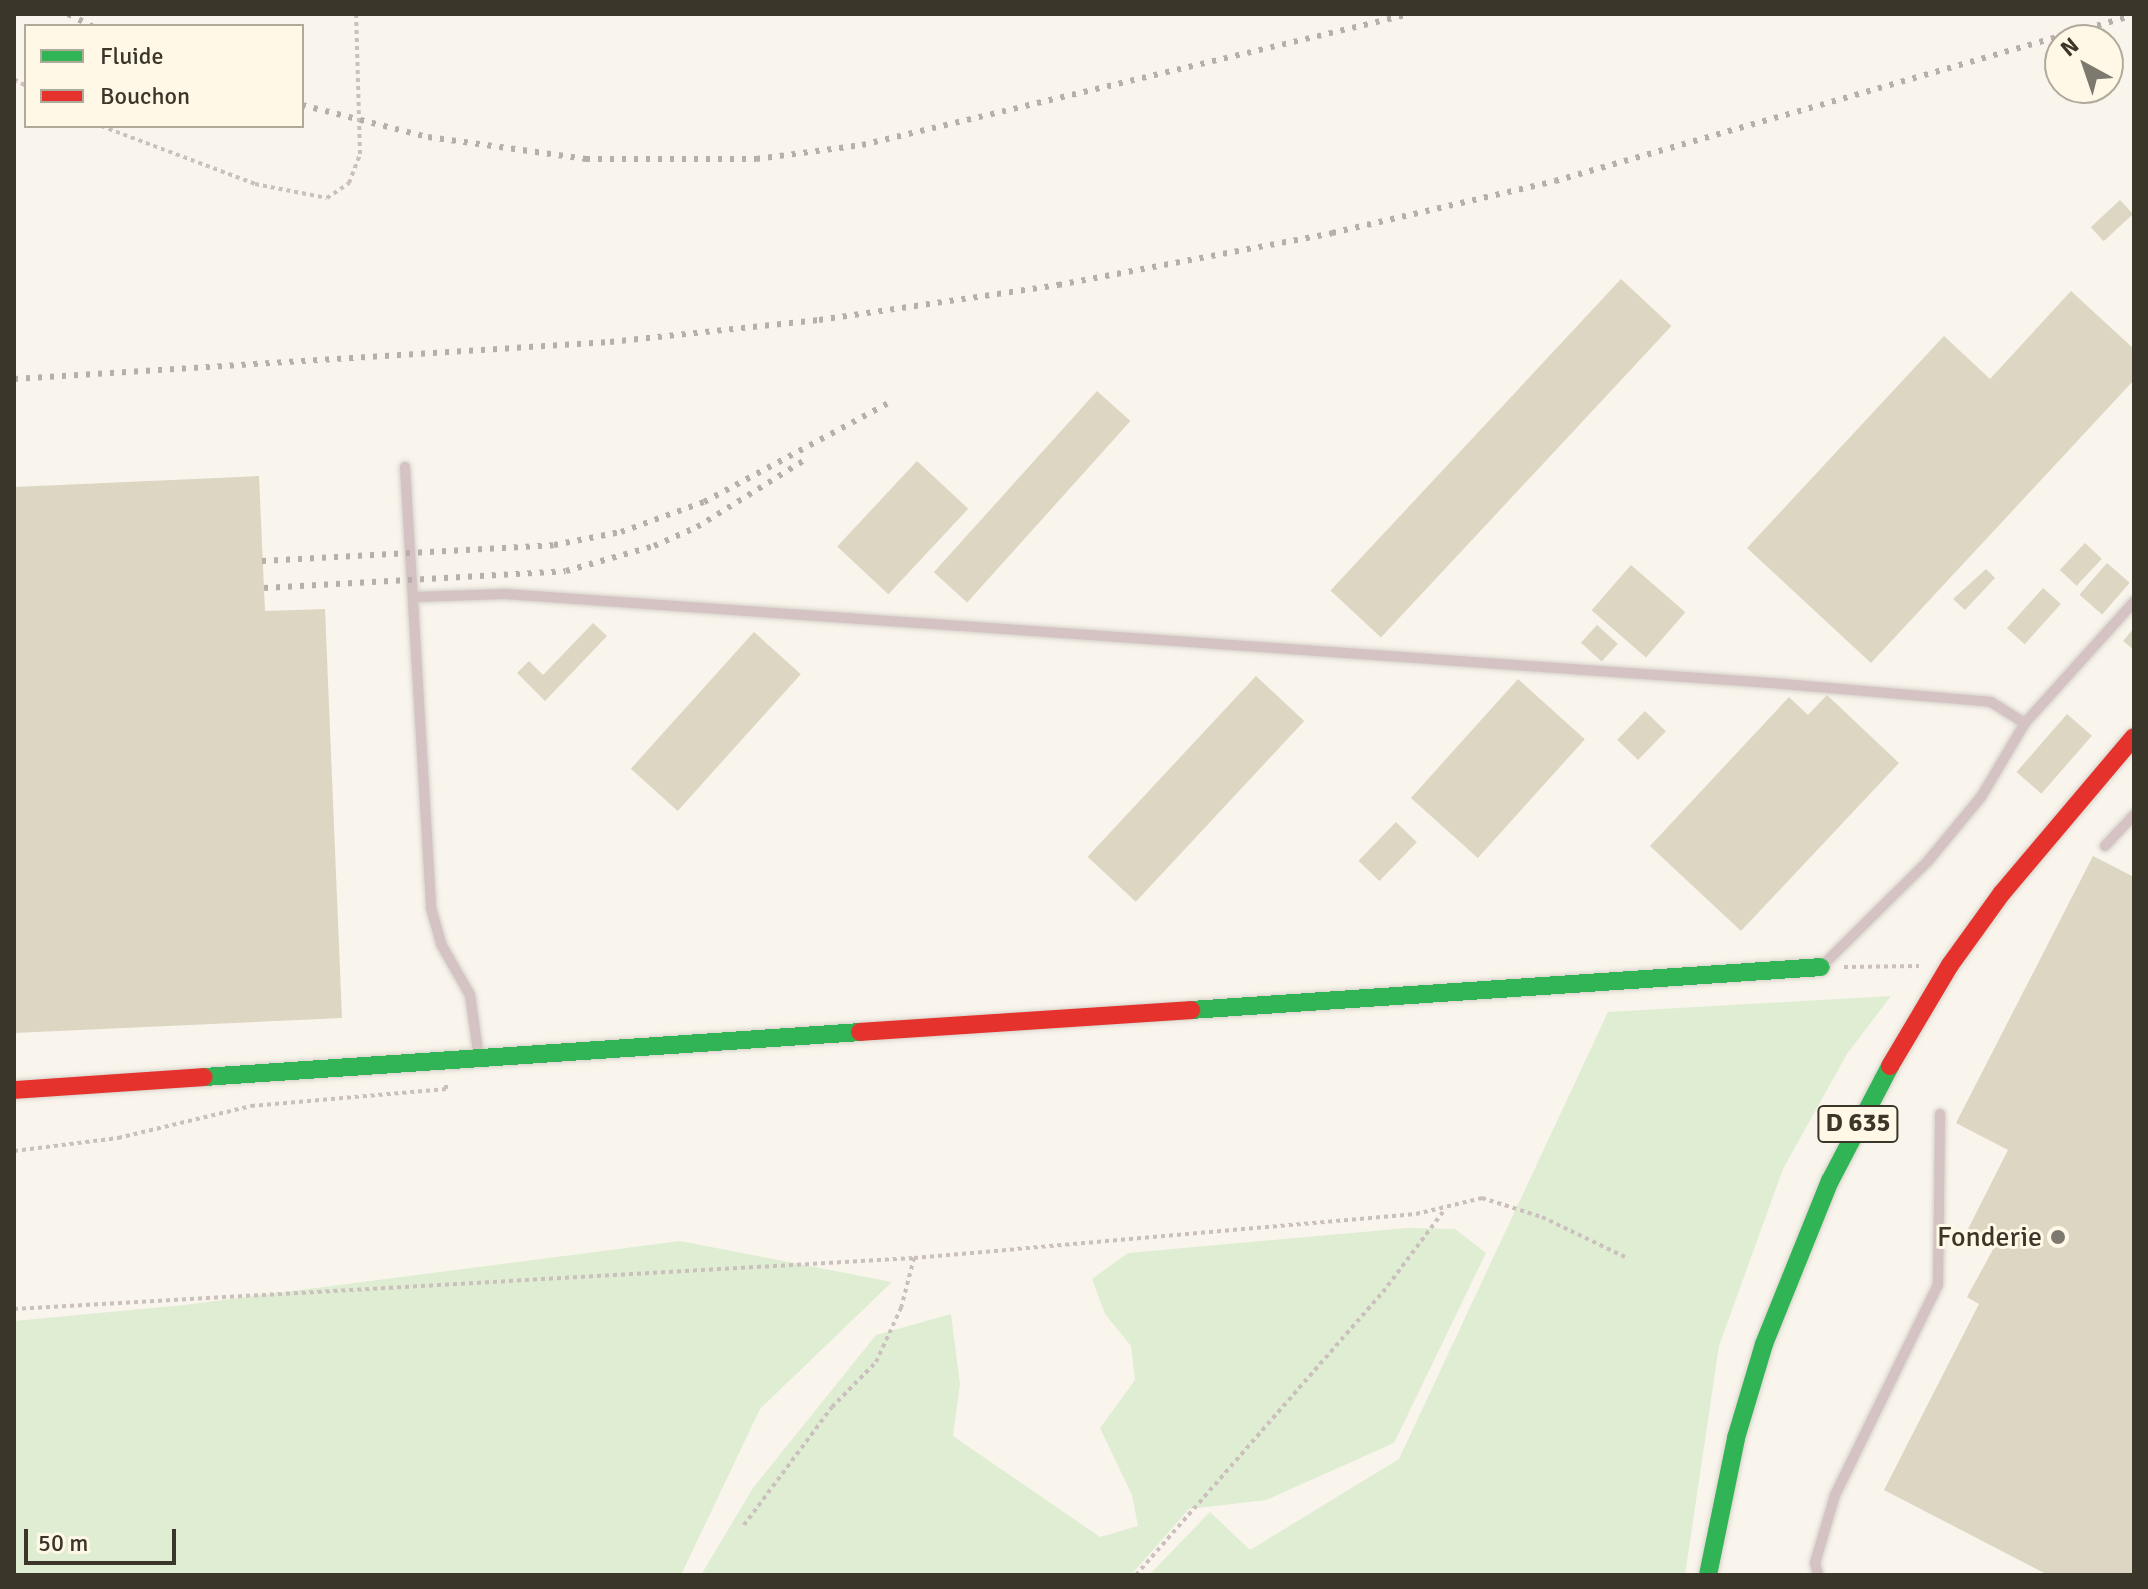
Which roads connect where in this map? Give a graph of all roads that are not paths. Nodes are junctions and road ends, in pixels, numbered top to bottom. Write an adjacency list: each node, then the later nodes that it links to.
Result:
1 (405, 467): 2 (lane)
2 (415, 597): 4 (lane); 9 (lane)
3 (2134, 602): 4 (lane)
4 (2025, 723): 8 (lane)
5 (2134, 737): 12 (street, D 635)
6 (2134, 815): 7 (lane)
7 (2105, 846)
8 (1821, 967): 9 (street)
9 (479, 1059): 10 (street)
10 (14, 1090)
11 (1940, 1114): 13 (lane)
12 (1708, 1575)
13 (1818, 1575)

